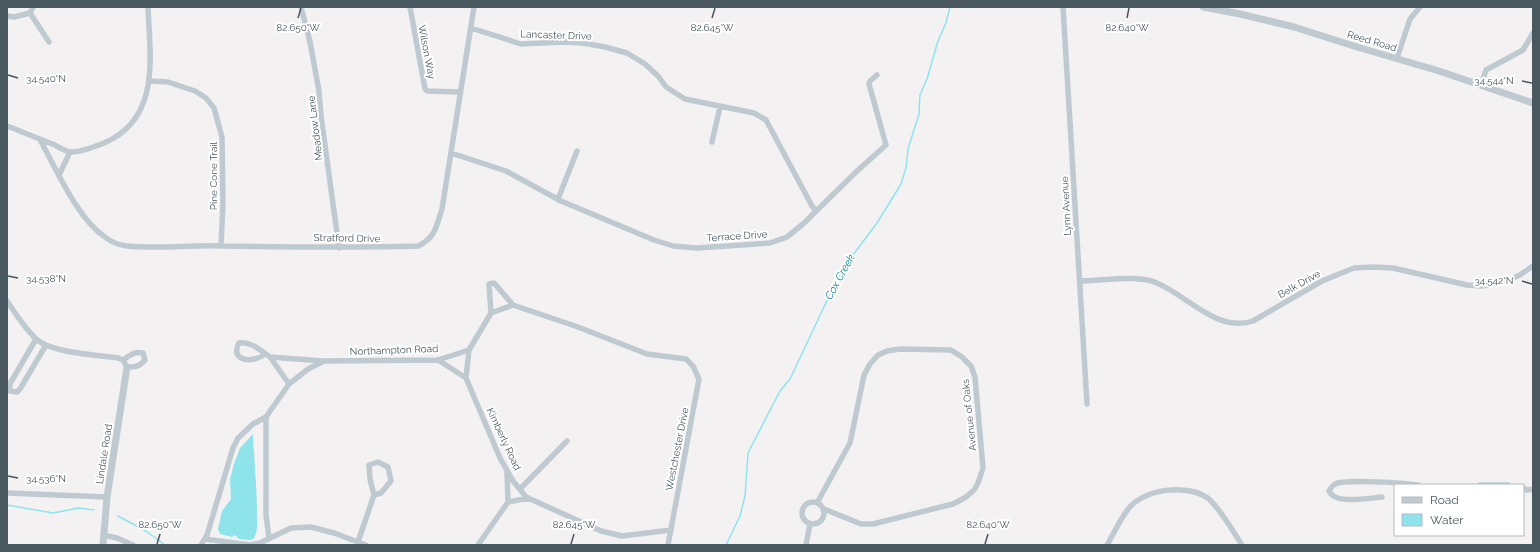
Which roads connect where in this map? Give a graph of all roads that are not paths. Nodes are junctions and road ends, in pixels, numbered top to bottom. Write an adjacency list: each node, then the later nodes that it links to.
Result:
1 (148, 7): 15 (street)
2 (301, 7): 30 (street, Meadow Lane)
3 (410, 7): 17 (street, Wilson Way)
4 (474, 7): 10 (street, Stratford Drive)
5 (1064, 7): 32 (street, Lynn Avenue)
6 (1203, 7): 13 (street, Reed Road)
7 (1420, 7): 13 (street)
8 (31, 10): 9 (street); 12 (street)
9 (7, 16)
10 (471, 28): 17 (street, Stratford Drive); 19 (street, Lancaster Drive)
11 (1533, 33): 16 (street)
12 (49, 42)
13 (1397, 58): 16 (street, Reed Road)
14 (877, 75): 28 (street, Terrace Drive)
15 (150, 81): 24 (street); 29 (street, Pine Cone Trail)
16 (1481, 85): 18 (street, Reed Road)
17 (460, 92): 25 (street, Stratford Drive)
18 (1533, 103)
19 (720, 107): 22 (street); 28 (street, Lancaster Drive)
20 (7, 126): 21 (street)
21 (40, 140): 24 (street); 26 (street, Stratford Drive)
22 (712, 142)
23 (577, 151): 27 (street)
24 (70, 152): 26 (street)
25 (450, 153): 27 (street, Terrace Drive); 30 (street, Stratford Drive)
26 (59, 175): 29 (street, Stratford Drive)
27 (558, 199): 28 (street, Terrace Drive)
28 (816, 211)
29 (221, 246): 30 (street, Stratford Drive)
30 (339, 248)
31 (1533, 266): 32 (street, Belk Drive)
32 (1080, 282): 46 (street, Lynn Avenue)
33 (7, 301): 36 (street)
34 (513, 305): 35 (street); 35 (street); 61 (street, Westchester Drive)
35 (491, 313): 38 (street)
36 (36, 339): 37 (street); 37 (street)
37 (46, 345): 40 (street)
38 (470, 350): 41 (street, Northampton Road); 44 (street)
39 (268, 355): 39 (street); 42 (street, Northampton Road); 45 (street)
40 (123, 360): 43 (street); 43 (street)
41 (438, 360): 42 (street, Northampton Road); 44 (street)
42 (324, 361): 45 (street, Northampton Road)
43 (127, 367): 54 (street, Lindale Road)
44 (466, 378): 49 (street, Kimberly Road)
45 (289, 384): 47 (street, Northampton Road)
46 (1086, 404)
47 (266, 417): 63 (street); 64 (street, Northampton Road)
48 (567, 441): 51 (street)
49 (507, 471): 51 (street, Kimberly Road); 57 (street)
50 (1406, 484): 55 (street)
51 (520, 489): 56 (street, Kimberly Road)
52 (7, 493): 54 (street)
53 (374, 495): 53 (street); 65 (street)
54 (107, 497): 62 (street, Lindale Road)
55 (1382, 497)
56 (530, 498): 57 (street); 61 (street, Kimberly Road)
57 (508, 502): 70 (street)
58 (817, 503): 59 (street); 59 (street, Avenue of Oaks); 60 (street)
59 (824, 509): 60 (street)
60 (810, 524): 72 (street)
61 (671, 530): 71 (street, Westchester Drive)
62 (103, 535): 66 (street, Lindale Road); 67 (street)
63 (269, 538): 64 (street); 65 (street)
64 (205, 539): 68 (street, Northampton Road)
65 (358, 542): 69 (street)
66 (103, 545)
67 (133, 545)
68 (202, 545)
69 (366, 545)
70 (478, 545)
71 (668, 545)
72 (806, 545)
73 (1107, 545): 74 (street)
74 (1242, 545)

